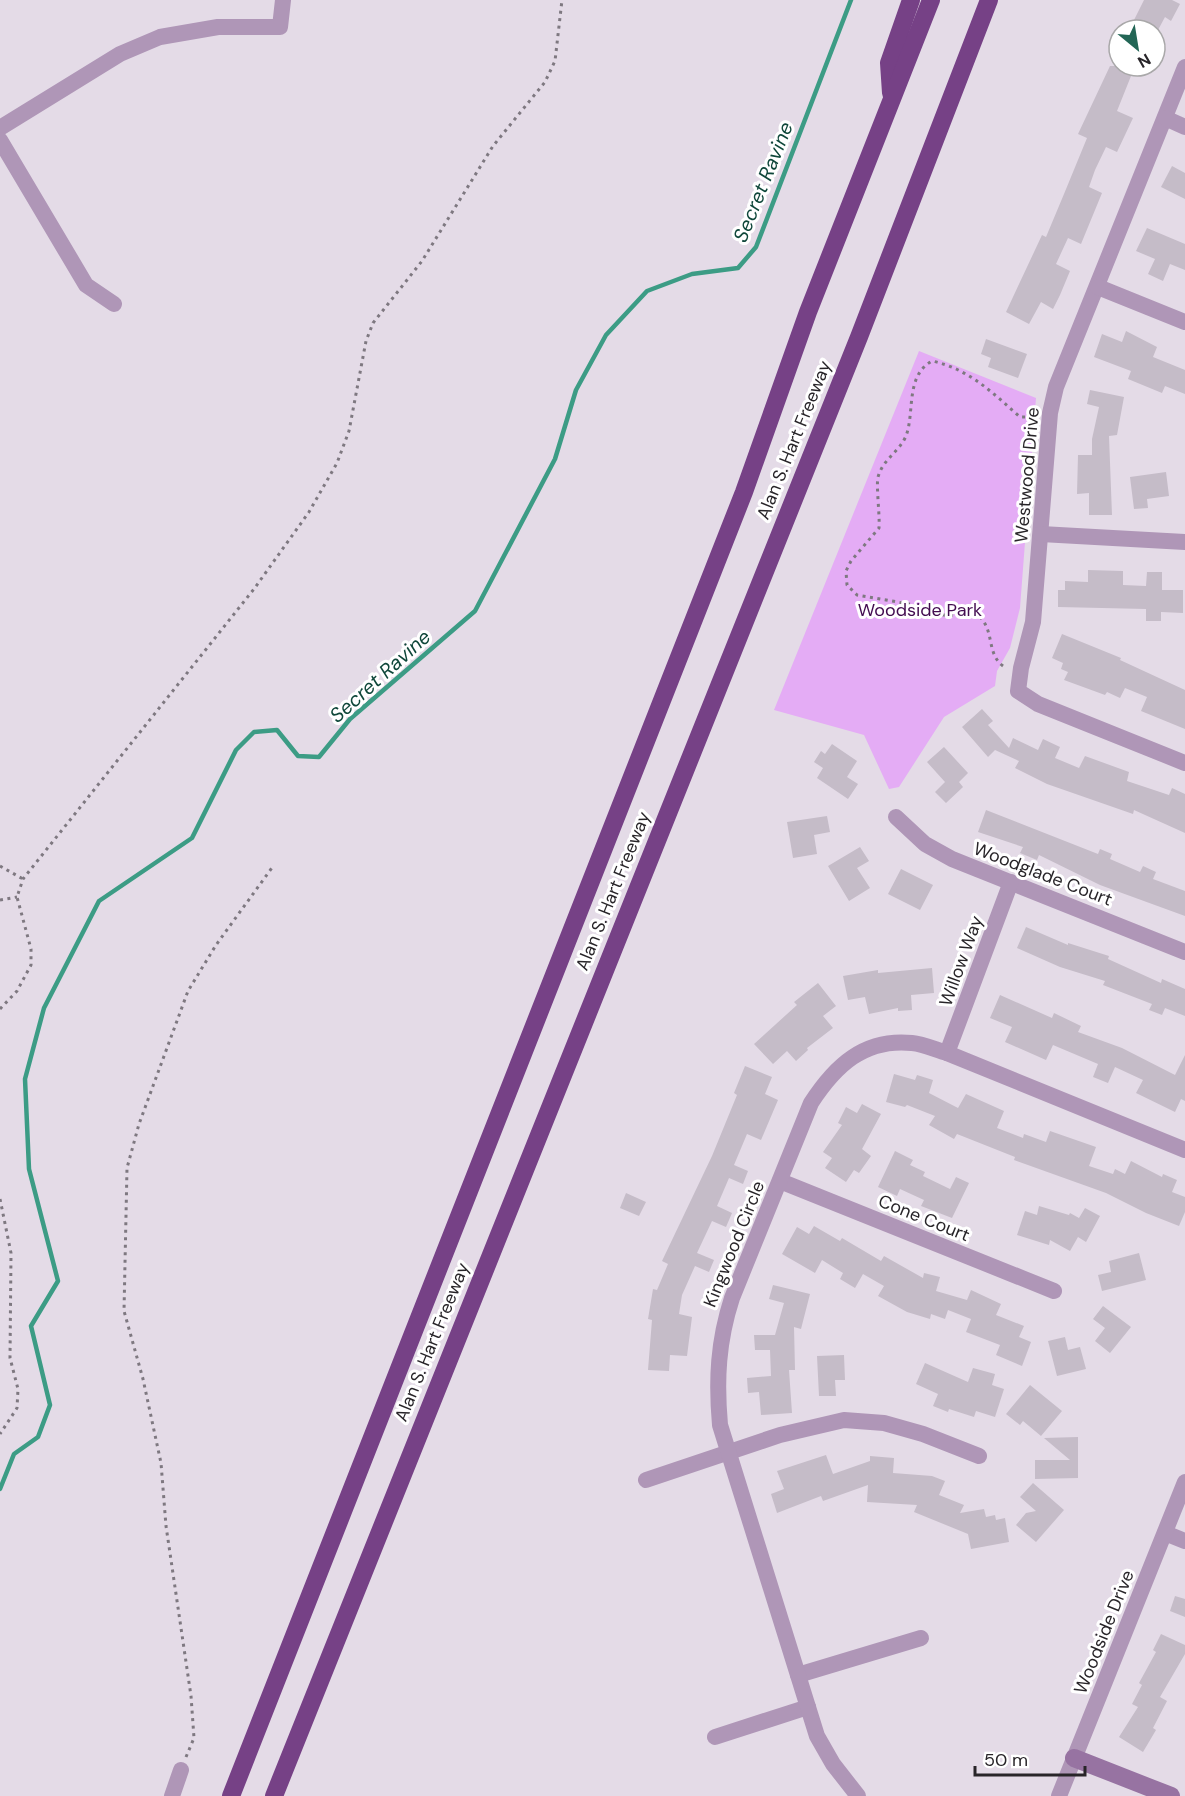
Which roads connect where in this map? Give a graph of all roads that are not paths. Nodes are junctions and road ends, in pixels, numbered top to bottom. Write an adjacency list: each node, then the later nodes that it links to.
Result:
1 (283, 0): 9 (street)
2 (911, 0): 6 (highway)
3 (931, 0): 6 (highway, Alan S. Hart Freeway)
4 (989, 0): 38 (highway, Alan S. Hart Freeway)
5 (1185, 67): 7 (street, Westwood Drive)
6 (891, 100): 37 (highway, Alan S. Hart Freeway)
7 (1165, 118): 8 (street); 11 (street, Westwood Drive)
8 (1185, 126)
9 (0, 129)
10 (0, 140): 12 (street)
11 (1098, 287): 13 (street); 14 (street, Westwood Drive)
12 (114, 304)
13 (1185, 321)
14 (1041, 534): 15 (street); 16 (street, Westwood Drive)
15 (1185, 542)
16 (1185, 763)
17 (896, 817): 18 (street, Woodglade Court)
18 (1011, 882): 19 (street, Woodglade Court); 20 (street, Willow Way)
19 (1185, 952)
20 (947, 1053): 21 (street, Kingwood Circle); 22 (street, Kingwood Circle)
21 (1185, 1149)
22 (780, 1181): 23 (street, Cone Court); 24 (street, Kingwood Circle)
23 (1054, 1291)
24 (728, 1452): 25 (street); 26 (street); 31 (street, Kingwood Circle)
25 (979, 1456)
26 (646, 1480)
27 (1185, 1482): 28 (street, Woodside Drive)
28 (1165, 1533): 29 (street); 34 (street, Woodside Drive)
29 (1185, 1541)
30 (921, 1638): 31 (street)
31 (798, 1675): 32 (street, Kingwood Circle)
32 (808, 1707): 33 (street); 39 (street, Kingwood Circle)
33 (715, 1737)
34 (1074, 1758): 40 (street, Woodside Drive); 41 (street)
35 (181, 1770): 36 (street)
36 (172, 1796)
37 (231, 1796)
38 (274, 1796)
39 (858, 1796)
40 (1059, 1796)
41 (1171, 1796)

